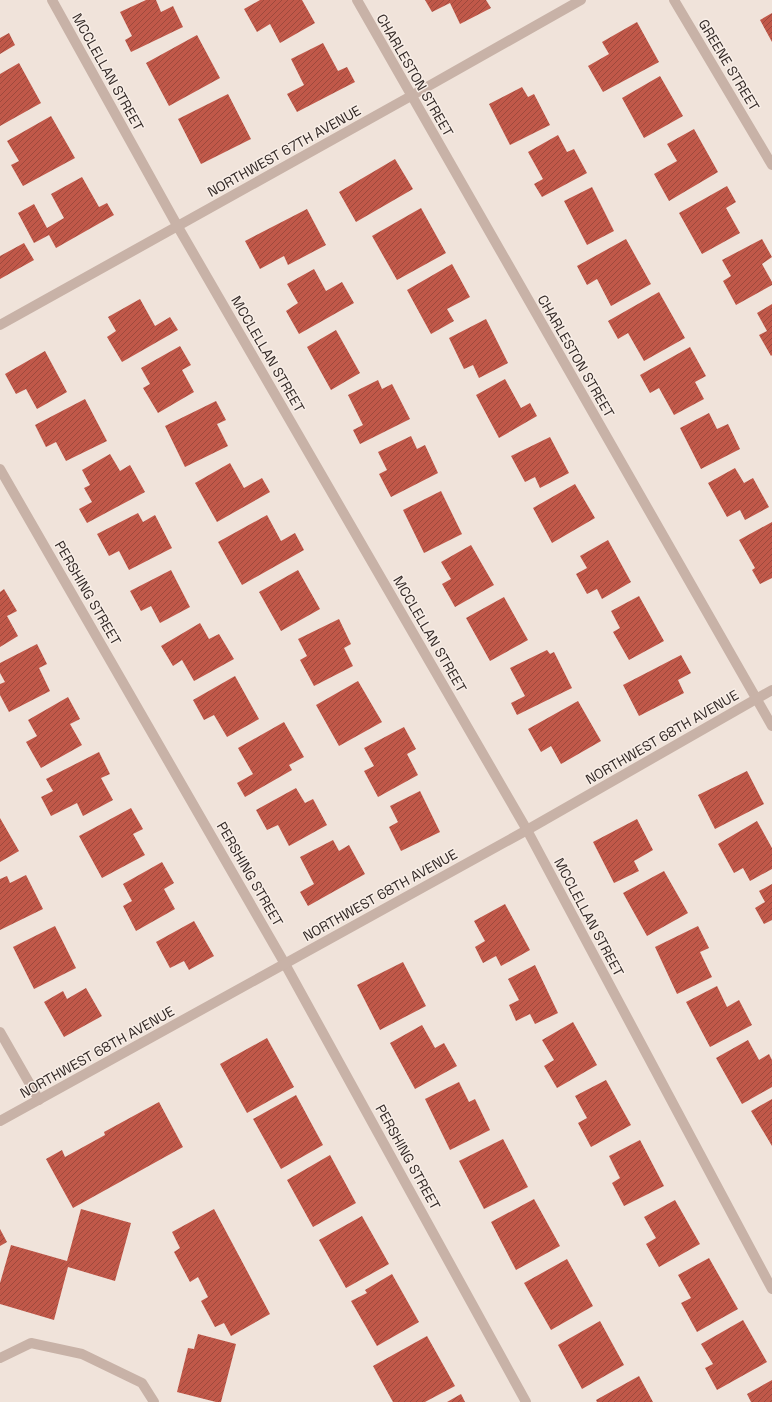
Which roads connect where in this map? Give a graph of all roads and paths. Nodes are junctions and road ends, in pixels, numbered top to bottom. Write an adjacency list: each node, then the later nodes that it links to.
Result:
1 (52, 0): 7 (street, MCCLELLAN STREET)
2 (357, 0): 5 (street, CHARLESTON STREET)
3 (581, 0): 5 (street, NORTHWEST 67TH AVENUE)
4 (674, 0): 6 (street, GREENE STREET)
5 (411, 96): 7 (street, NORTHWEST 67TH AVENUE); 11 (street, CHARLESTON STREET)
6 (772, 165)
7 (178, 227): 8 (street, NORTHWEST 67TH AVENUE); 13 (street, MCCLELLAN STREET)
8 (0, 326)
9 (0, 469): 14 (street, PERSHING STREET)
10 (772, 690): 11 (street, NORTHWEST 68TH AVENUE)
11 (756, 699): 12 (street, CHARLESTON STREET); 13 (street, NORTHWEST 68TH AVENUE)
12 (772, 726)
13 (527, 830): 14 (street, NORTHWEST 68TH AVENUE); 18 (street, MCCLELLAN STREET)
14 (285, 964): 16 (street, NORTHWEST 68TH AVENUE); 21 (street, PERSHING STREET)
15 (0, 1032): 16 (street)
16 (39, 1100): 17 (street, NORTHWEST 68TH AVENUE)
17 (0, 1121)
18 (772, 1289)
19 (0, 1358): 20 (street)
20 (154, 1402)
21 (526, 1402)

